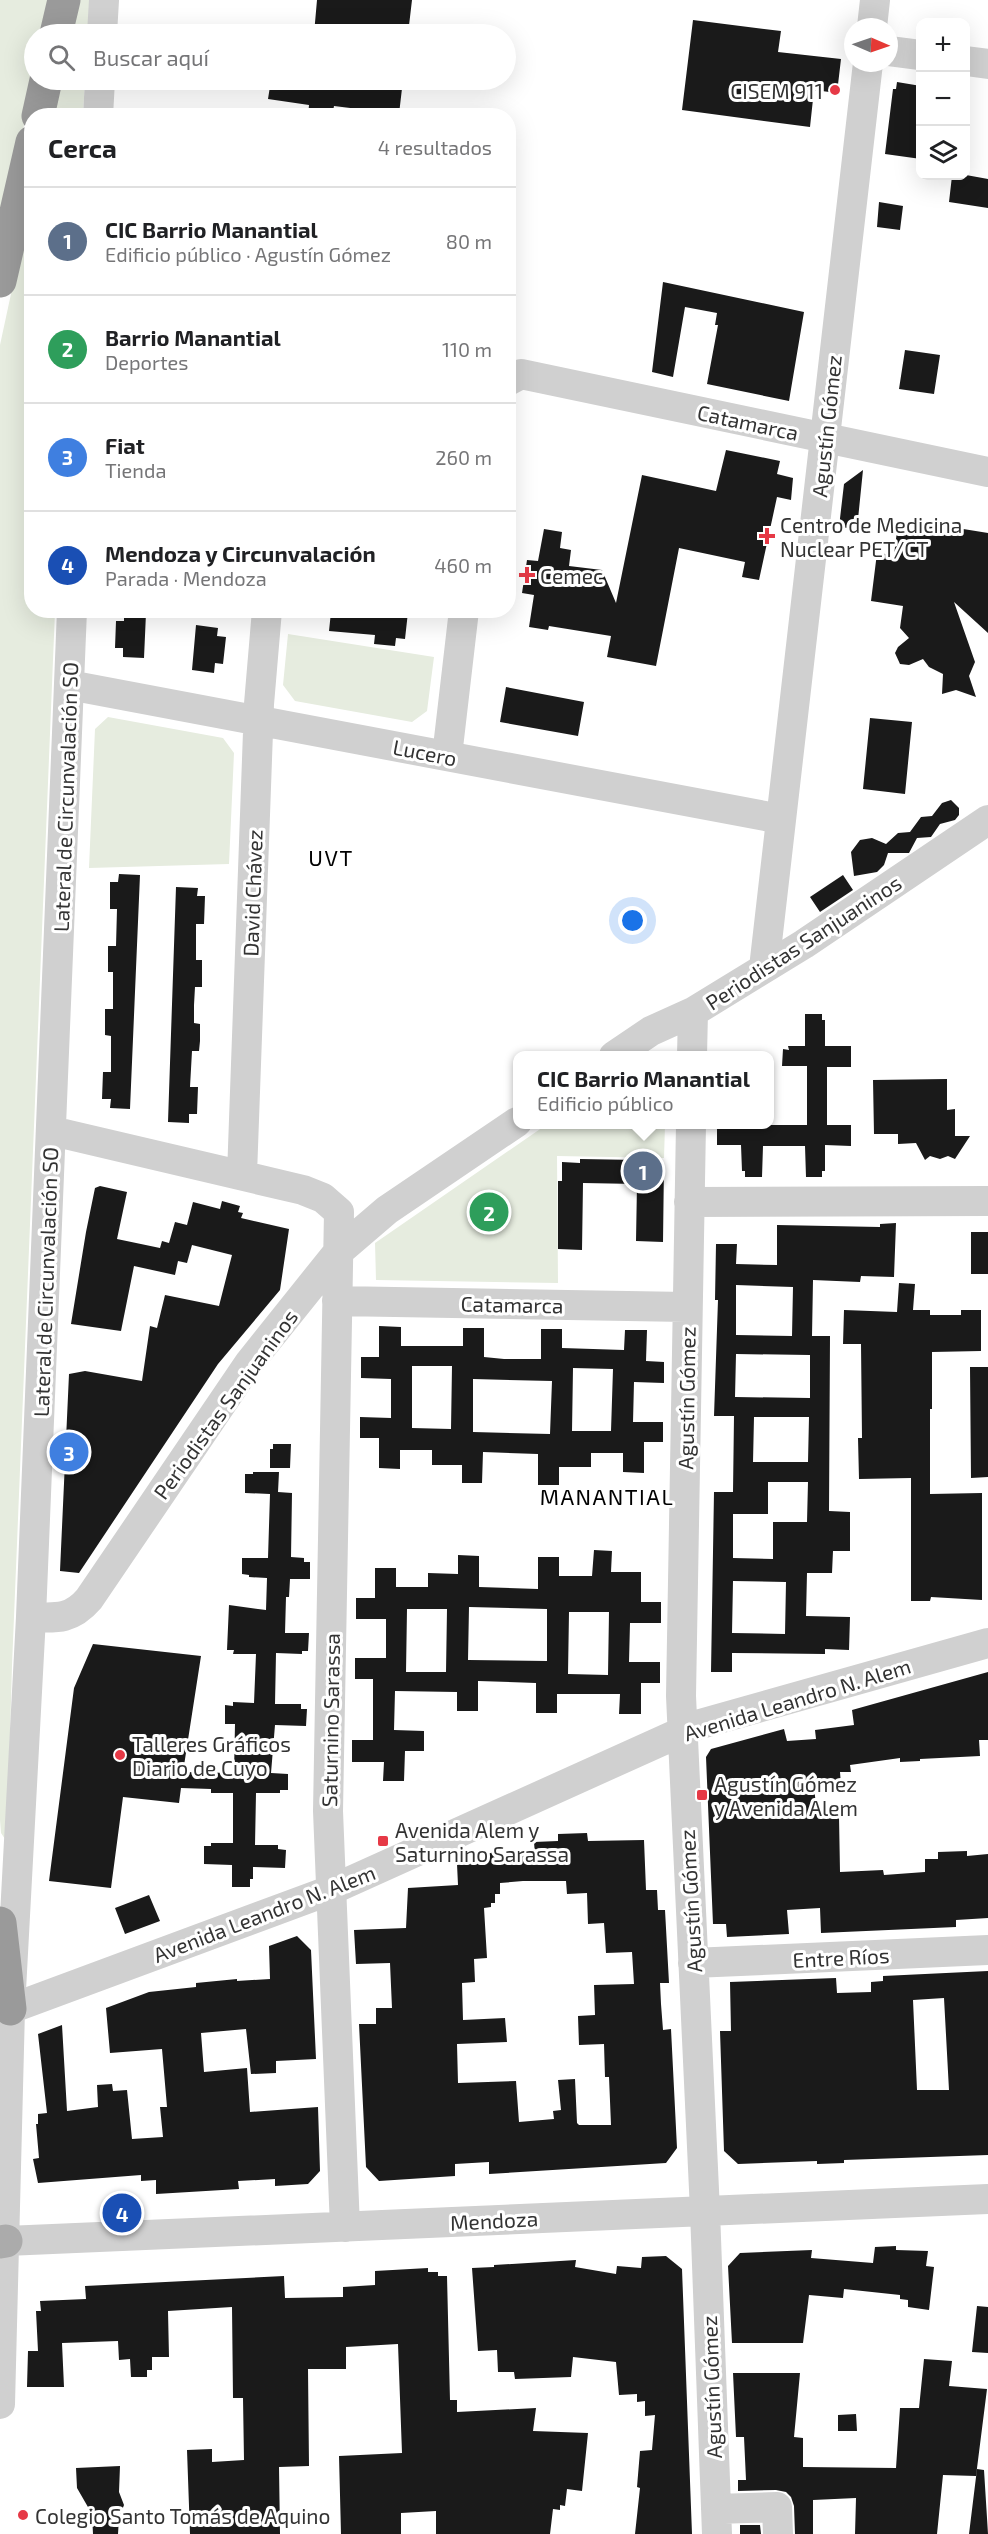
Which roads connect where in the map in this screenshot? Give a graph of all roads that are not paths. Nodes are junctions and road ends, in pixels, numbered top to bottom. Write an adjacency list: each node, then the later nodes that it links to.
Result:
1 (64, 0): 5 (highway)
2 (104, 0): 6 (street)
3 (875, 0): 4 (street)
4 (873, 18)
5 (58, 24)
6 (103, 24)
7 (898, 52): 8 (street)
8 (916, 54)
9 (970, 62): 10 (street)
10 (988, 64)
11 (867, 72): 19 (street, Agustín Gómez)
12 (44, 90): 14 (highway)
13 (99, 90): 15 (street)
14 (40, 108)
15 (98, 108)
16 (24, 177): 17 (highway)
17 (0, 281)
18 (516, 377): 19 (street, Catamarca)
19 (825, 438): 20 (street, Catamarca); 27 (street, Agustín Gómez)
20 (988, 472)
21 (72, 618): 24 (street, Lateral de Circunvalación SO)
22 (266, 618): 25 (street, David Chávez)
23 (463, 618): 26 (street)
24 (69, 685): 25 (street, Lucero); 35 (street, Lateral de Circunvalación SO)
25 (258, 720): 26 (street, Lucero); 36 (street, David Chávez)
26 (447, 756): 27 (street, Lucero)
27 (782, 819): 29 (street, Agustín Gómez)
28 (988, 820): 29 (street, Periodistas Sanjuaninos)
29 (765, 968): 30 (street, Periodistas Sanjuaninos)
30 (693, 1012): 31 (street, Periodistas Sanjuaninos); 32 (street)
31 (622, 1051)
32 (692, 1051)
33 (513, 1125): 39 (street, Periodistas Sanjuaninos)
34 (691, 1129): 38 (street, Agustín Gómez)
35 (52, 1131): 36 (street); 42 (street, Lateral de Circunvalación SO)
36 (242, 1175): 39 (street, Saturnino Sarassa)
37 (988, 1201): 38 (street)
38 (689, 1202): 41 (street, Agustín Gómez)
39 (338, 1252): 40 (street, Saturnino Sarassa); 42 (street, Periodistas Sanjuaninos)
40 (337, 1301): 41 (street, Catamarca); 45 (street, Saturnino Sarassa)
41 (687, 1307): 44 (street, Agustín Gómez)
42 (31, 1617): 49 (street, Lateral de Circunvalación SO)
43 (988, 1642): 44 (street, Avenida Leandro N. Alem)
44 (682, 1732): 45 (street, Avenida Leandro N. Alem); 48 (street, Agustín Gómez)
45 (331, 1890): 49 (street, Avenida Leandro N. Alem); 52 (street, Saturnino Sarassa)
46 (0, 1923): 49 (highway)
47 (988, 1950): 48 (street, Entre Ríos)
48 (693, 1963): 51 (street, Agustín Gómez)
49 (10, 2009): 53 (street, Lateral de Circunvalación SO)
50 (988, 2199): 51 (street, Mendoza)
51 (705, 2211): 52 (street, Mendoza); 55 (street, Agustín Gómez)
52 (345, 2227): 53 (street, Mendoza)
53 (3, 2242): 54 (street, Lateral de Circunvalación SO)
54 (0, 2404)
55 (716, 2522): 56 (street)
56 (778, 2534)

